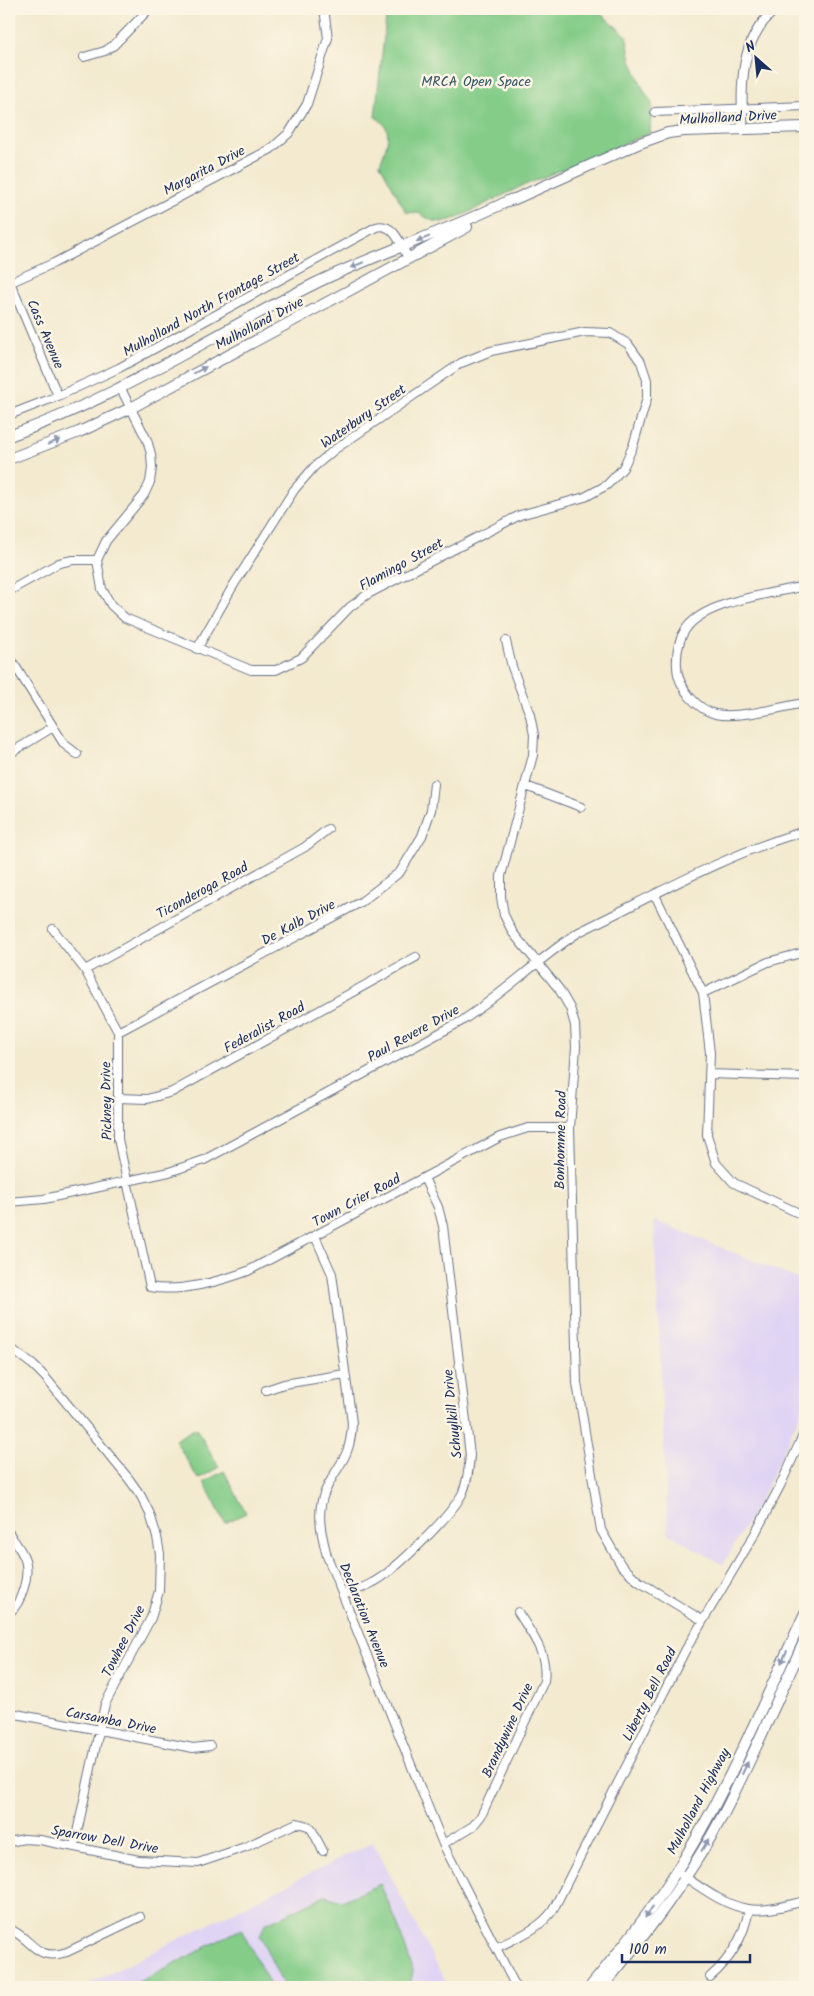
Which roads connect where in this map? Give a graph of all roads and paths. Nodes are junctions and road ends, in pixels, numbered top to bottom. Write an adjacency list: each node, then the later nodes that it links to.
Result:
1 (149, 9): 4 (street)
2 (324, 9): 13 (street, Margarita Drive)
3 (776, 9): 6 (street)
4 (84, 57)
5 (805, 106): 6 (street)
6 (742, 108): 7 (street); 9 (street)
7 (655, 112)
8 (805, 128): 9 (main road, Mulholland Drive)
9 (743, 129): 10 (main road, Mulholland Drive)
10 (515, 199): 11 (main road, Mulholland Drive, one-way to 11); 12 (main road, Mulholland Drive)
11 (402, 247): 12 (street, Mulholland North Frontage Street); 15 (main road, Mulholland Drive, one-way to 15); 16 (street, Mulholland North Frontage Street)
12 (408, 258): 17 (main road, Mulholland Drive, one-way to 12)
13 (10, 282): 16 (street, Cass Avenue)
14 (628, 344): 25 (street, Waterbury Street); 25 (street, Flamingo Street)
15 (121, 389): 17 (street); 19 (main road, Mulholland Drive)
16 (58, 396): 18 (street, Mulholland North Frontage Street)
17 (131, 408): 20 (main road, Mulholland Drive, one-way to 17); 21 (street)
18 (9, 415)
19 (9, 436)
20 (9, 459)
21 (97, 560): 23 (street); 25 (street, Flamingo Street)
22 (805, 586): 27 (street)
23 (9, 591)
24 (506, 641): 32 (street, Bonhomme Road)
25 (197, 649)
26 (9, 656): 28 (street)
27 (805, 703)
28 (53, 727): 29 (street); 30 (street)
29 (9, 754)
30 (77, 754)
31 (434, 784): 43 (street, De Kalb Drive)
32 (526, 786): 33 (street); 40 (street, Bonhomme Road)
33 (581, 807)
34 (328, 829): 41 (street, Ticonderoga Road)
35 (805, 831): 36 (street, Paul Revere Drive)
36 (655, 895): 40 (street, Paul Revere Drive); 42 (street)
37 (53, 929): 41 (street, Pickney Drive)
38 (805, 952): 42 (street)
39 (416, 957): 46 (street, Federalist Road)
40 (538, 964): 47 (street, Bonhomme Road); 49 (street, Paul Revere Drive)
41 (84, 970): 43 (street, Pickney Drive)
42 (702, 993): 44 (street)
43 (118, 1032): 46 (street, Pickney Drive)
44 (710, 1074): 45 (street); 51 (street)
45 (805, 1077)
46 (118, 1098): 49 (street, Pickney Drive)
47 (570, 1128): 48 (street, Town Crier Road); 63 (street, Bonhomme Road)
48 (424, 1178): 52 (street, Town Crier Road); 59 (street, Schuylkill Drive)
49 (126, 1180): 50 (street, Paul Revere Drive); 53 (street, Pickney Drive)
50 (9, 1202)
51 (805, 1216)
52 (314, 1236): 53 (street, Town Crier Road); 55 (street, Declaration Avenue)
53 (150, 1287)
54 (9, 1347): 66 (street, Towhee Drive)
55 (345, 1374): 56 (street); 59 (street, Declaration Avenue)
56 (266, 1390)
57 (805, 1431): 63 (street, Liberty Bell Road)
58 (9, 1533): 60 (street)
59 (344, 1595): 69 (street, Declaration Avenue)
60 (9, 1612)
61 (518, 1612): 69 (street, Brandywine Drive)
62 (805, 1613): 72 (main road, Mulholland Highway, one-way to 72)
63 (702, 1620): 78 (street, Liberty Bell Road)
64 (805, 1640): 73 (main road, Mulholland Highway, one-way to 64)
65 (9, 1714): 66 (street, Carsamba Drive)
66 (99, 1730): 67 (street, Carsamba Drive); 70 (street, Towhee Drive)
67 (210, 1746)
68 (9, 1842): 70 (street, Sparrow Dell Drive)
69 (443, 1844): 78 (street, Declaration Avenue)
70 (74, 1846): 71 (street, Sparrow Dell Drive)
71 (323, 1851)
72 (676, 1872): 73 (street); 81 (main road, Mulholland Highway, one-way to 81)
73 (686, 1877): 75 (street); 82 (main road, Mulholland Highway)
74 (805, 1902): 75 (street)
75 (749, 1909): 79 (street)
76 (140, 1916): 77 (street)
77 (9, 1929)
78 (496, 1948): 80 (street, Declaration Avenue)
79 (710, 1977)
80 (516, 1987)
81 (590, 1987)
82 (602, 1987)

